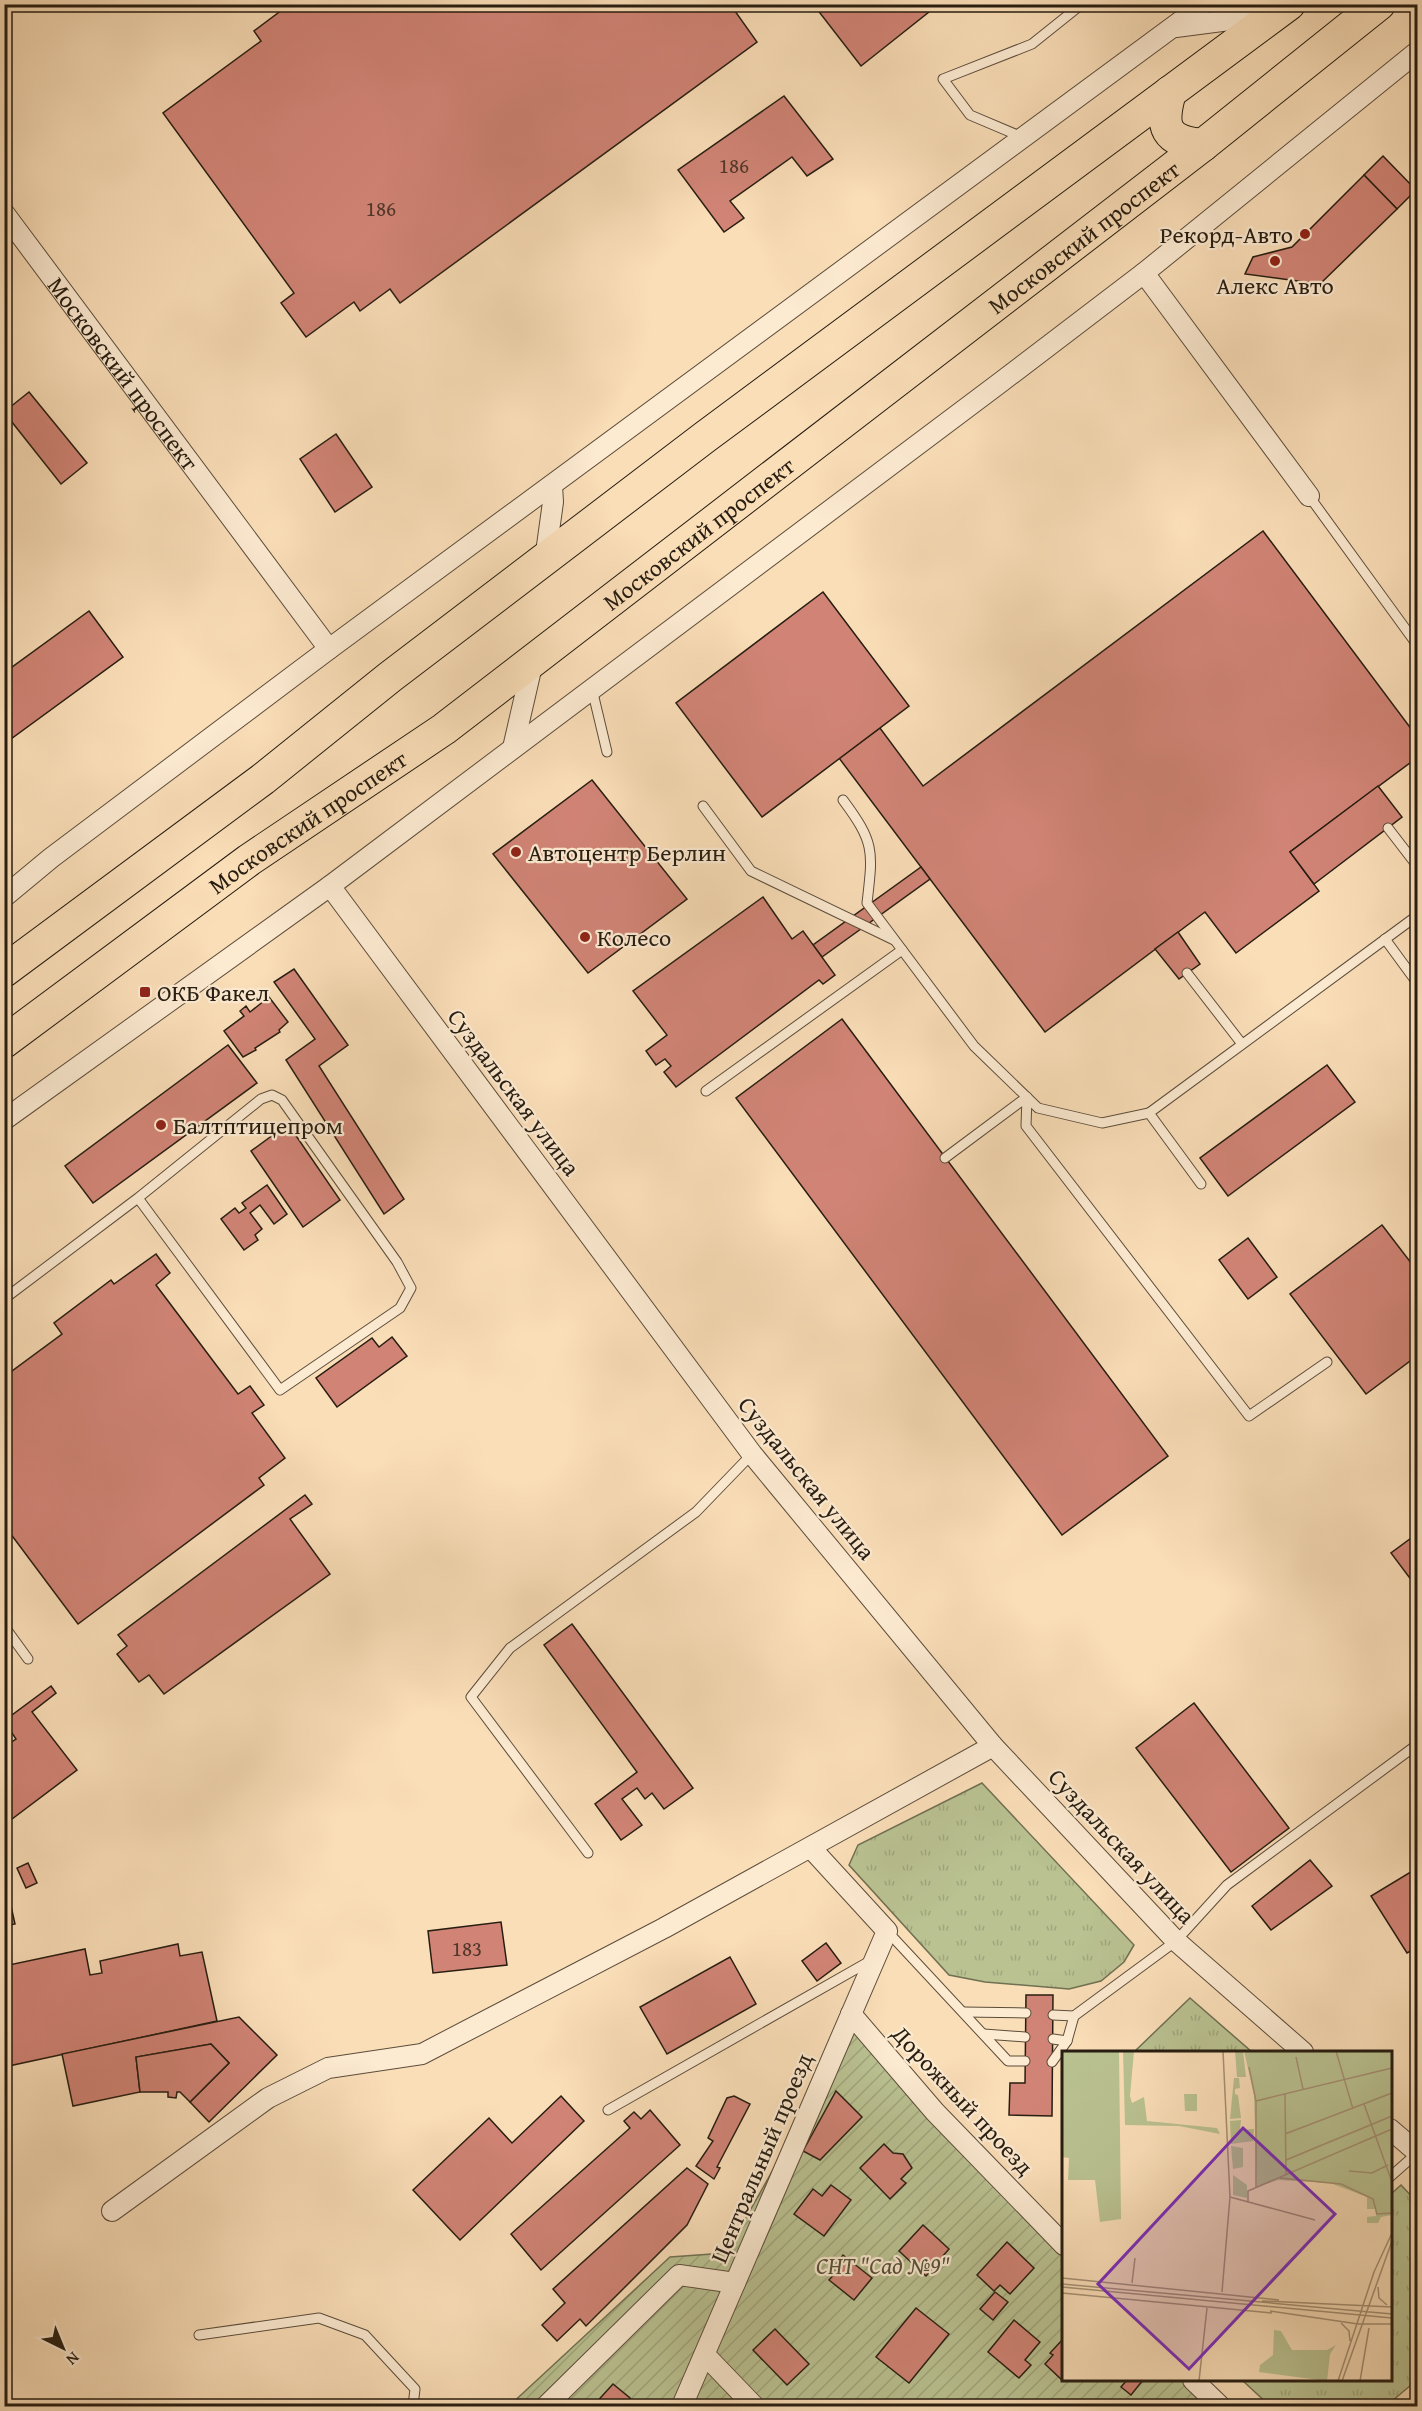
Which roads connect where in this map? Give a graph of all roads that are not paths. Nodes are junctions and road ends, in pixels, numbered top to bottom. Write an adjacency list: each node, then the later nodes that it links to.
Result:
1 (1082, 4): 8 (lane)
2 (1204, 4): 5 (street)
3 (1379, 4): 9 (main road, Московский проспект)
4 (1283, 9): 5 (street); 7 (main road)
5 (1174, 27): 8 (street)
6 (1418, 51): 11 (street)
7 (1170, 92): 9 (main road); 14 (main road)
8 (1024, 138): 12 (street)
9 (1203, 145): 17 (main road, Московский проспект)
10 (4, 213): 16 (street, Московский проспект)
11 (1144, 273): 13 (street); 18 (street)
12 (552, 486): 14 (street); 16 (street)
13 (1309, 496): 15 (lane)
14 (545, 560): 31 (main road)
15 (1418, 646)
16 (329, 649): 26 (street)
17 (533, 661): 19 (street); 34 (main road, Московский проспект)
18 (592, 689): 19 (street); 20 (lane)
19 (513, 748): 25 (street)
20 (607, 752)
21 (843, 801): 29 (lane)
22 (703, 806): 29 (lane)
23 (1388, 828): 24 (lane)
24 (1418, 867)
25 (330, 886): 41 (street); 47 (street, Суздальская улица)
26 (4, 897)
27 (1418, 915): 28 (lane)
28 (1385, 939): 33 (lane); 36 (lane)
29 (896, 941): 30 (lane)
30 (902, 950): 38 (lane); 39 (lane)
31 (4, 971)
32 (1187, 973): 36 (lane)
33 (1418, 984)
34 (42, 1014): 35 (main road, Московский проспект); 37 (main road)
35 (4, 1042)
36 (1242, 1044): 40 (lane)
37 (4, 1053)
38 (706, 1091)
39 (1027, 1097): 40 (lane); 42 (lane); 46 (lane)
40 (1149, 1113): 43 (lane)
41 (4, 1120)
42 (945, 1158)
43 (1201, 1185)
44 (138, 1198): 44 (lane); 45 (lane)
45 (4, 1299)
46 (1327, 1362)
47 (752, 1454): 51 (street, Суздальская улица); 53 (lane)
48 (4, 1626): 49 (lane)
49 (28, 1659)
50 (1418, 1744): 55 (lane)
51 (993, 1746): 52 (street); 55 (street, Суздальская улица)
52 (811, 1848): 54 (street); 73 (street)
53 (588, 1853)
54 (887, 1931): 56 (street, Центральный проезд); 57 (lane)
55 (1176, 1941): 61 (lane); 66 (street, Суздальская улица)
56 (875, 1958): 59 (street, Центральный проезд); 69 (lane)
57 (963, 2012): 58 (lane); 62 (lane)
58 (1026, 2013)
59 (850, 2014): 74 (street, Дорожный проезд); 75 (street, Центральный проезд)
60 (1053, 2015): 61 (lane)
61 (1074, 2016): 65 (lane)
62 (984, 2034): 63 (lane); 67 (lane)
63 (1025, 2037)
64 (1053, 2039): 65 (lane)
65 (1067, 2041): 68 (lane)
66 (1302, 2051)
67 (1025, 2061)
68 (1052, 2062)
69 (608, 2110)
70 (1392, 2132): 71 (street)
71 (1417, 2153): 72 (lane)
72 (1392, 2175)
73 (112, 2211)
74 (1062, 2243)
75 (735, 2283): 77 (street, Центральный проезд); 80 (street)
76 (199, 2335): 79 (lane)
77 (705, 2355): 81 (street, Центральный проезд); 82 (street)
78 (1195, 2381): 83 (street)
79 (413, 2406)
80 (546, 2406)
81 (682, 2406)
82 (754, 2406)
83 (1220, 2406)

